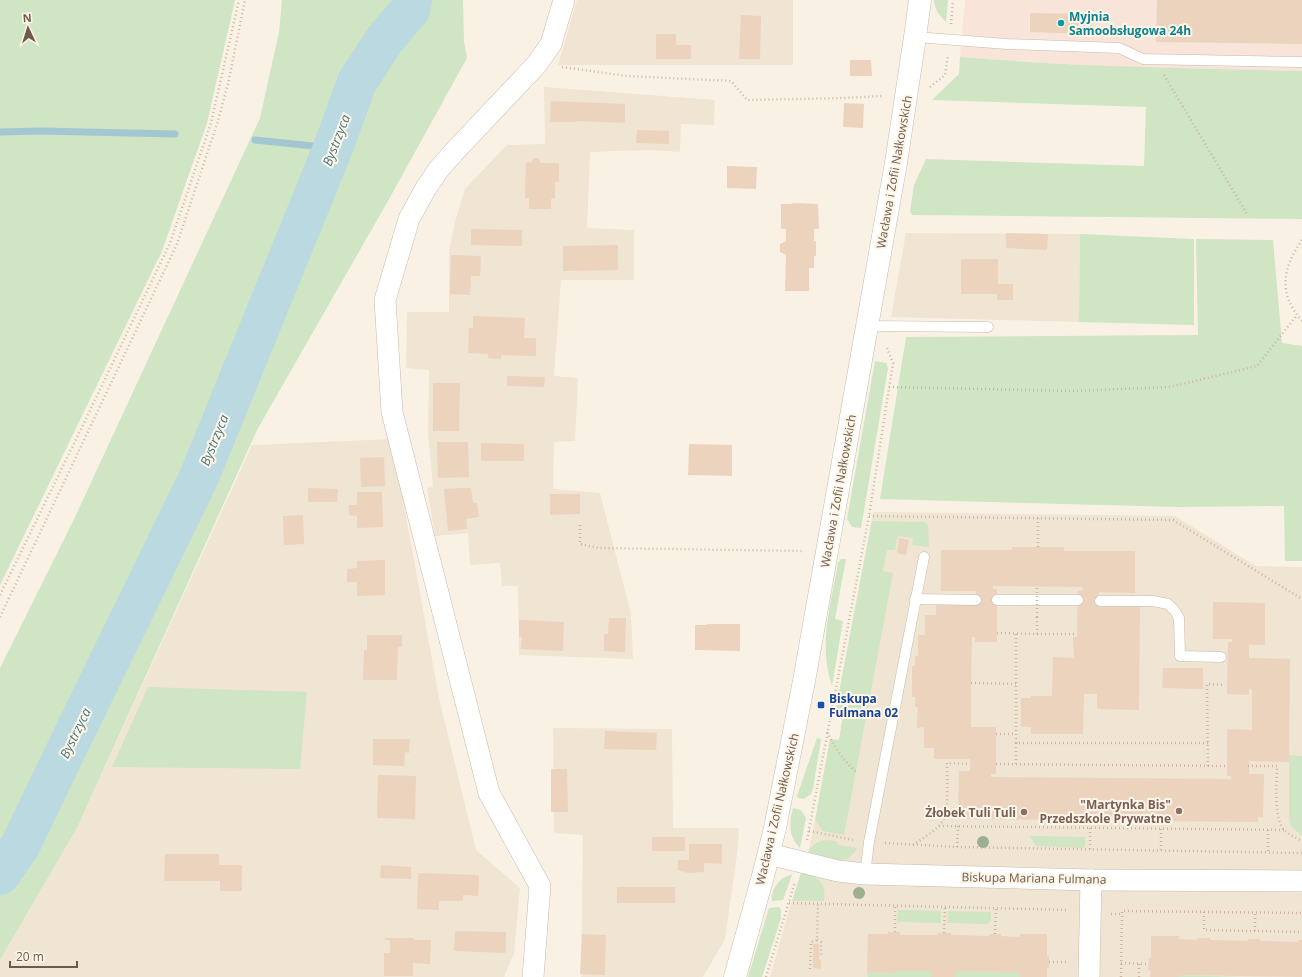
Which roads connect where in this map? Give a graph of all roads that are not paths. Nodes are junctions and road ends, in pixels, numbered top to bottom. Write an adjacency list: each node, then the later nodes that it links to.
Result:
1 (564, 0): 18 (street)
2 (920, 0): 3 (street, Wacława i Zofii Nałkowskich)
3 (915, 37): 4 (lane); 5 (street, Wacława i Zofii Nałkowskich)
4 (1302, 62)
5 (875, 326): 6 (lane); 14 (street, Wacława i Zofii Nałkowskich)
6 (988, 327)
7 (924, 556): 8 (lane)
8 (915, 599): 9 (lane); 15 (lane)
9 (976, 600)
10 (997, 600): 11 (lane)
11 (1078, 600)
12 (1100, 601): 13 (lane)
13 (1221, 657)
14 (768, 854): 15 (street, Biskupa Mariana Fulmana); 19 (street, Wacława i Zofii Nałkowskich)
15 (865, 874): 16 (street, Biskupa Mariana Fulmana)
16 (1091, 880): 17 (street, Biskupa Mariana Fulmana); 20 (street)
17 (1302, 881)
18 (532, 977)
19 (734, 977)
20 (1089, 977)

